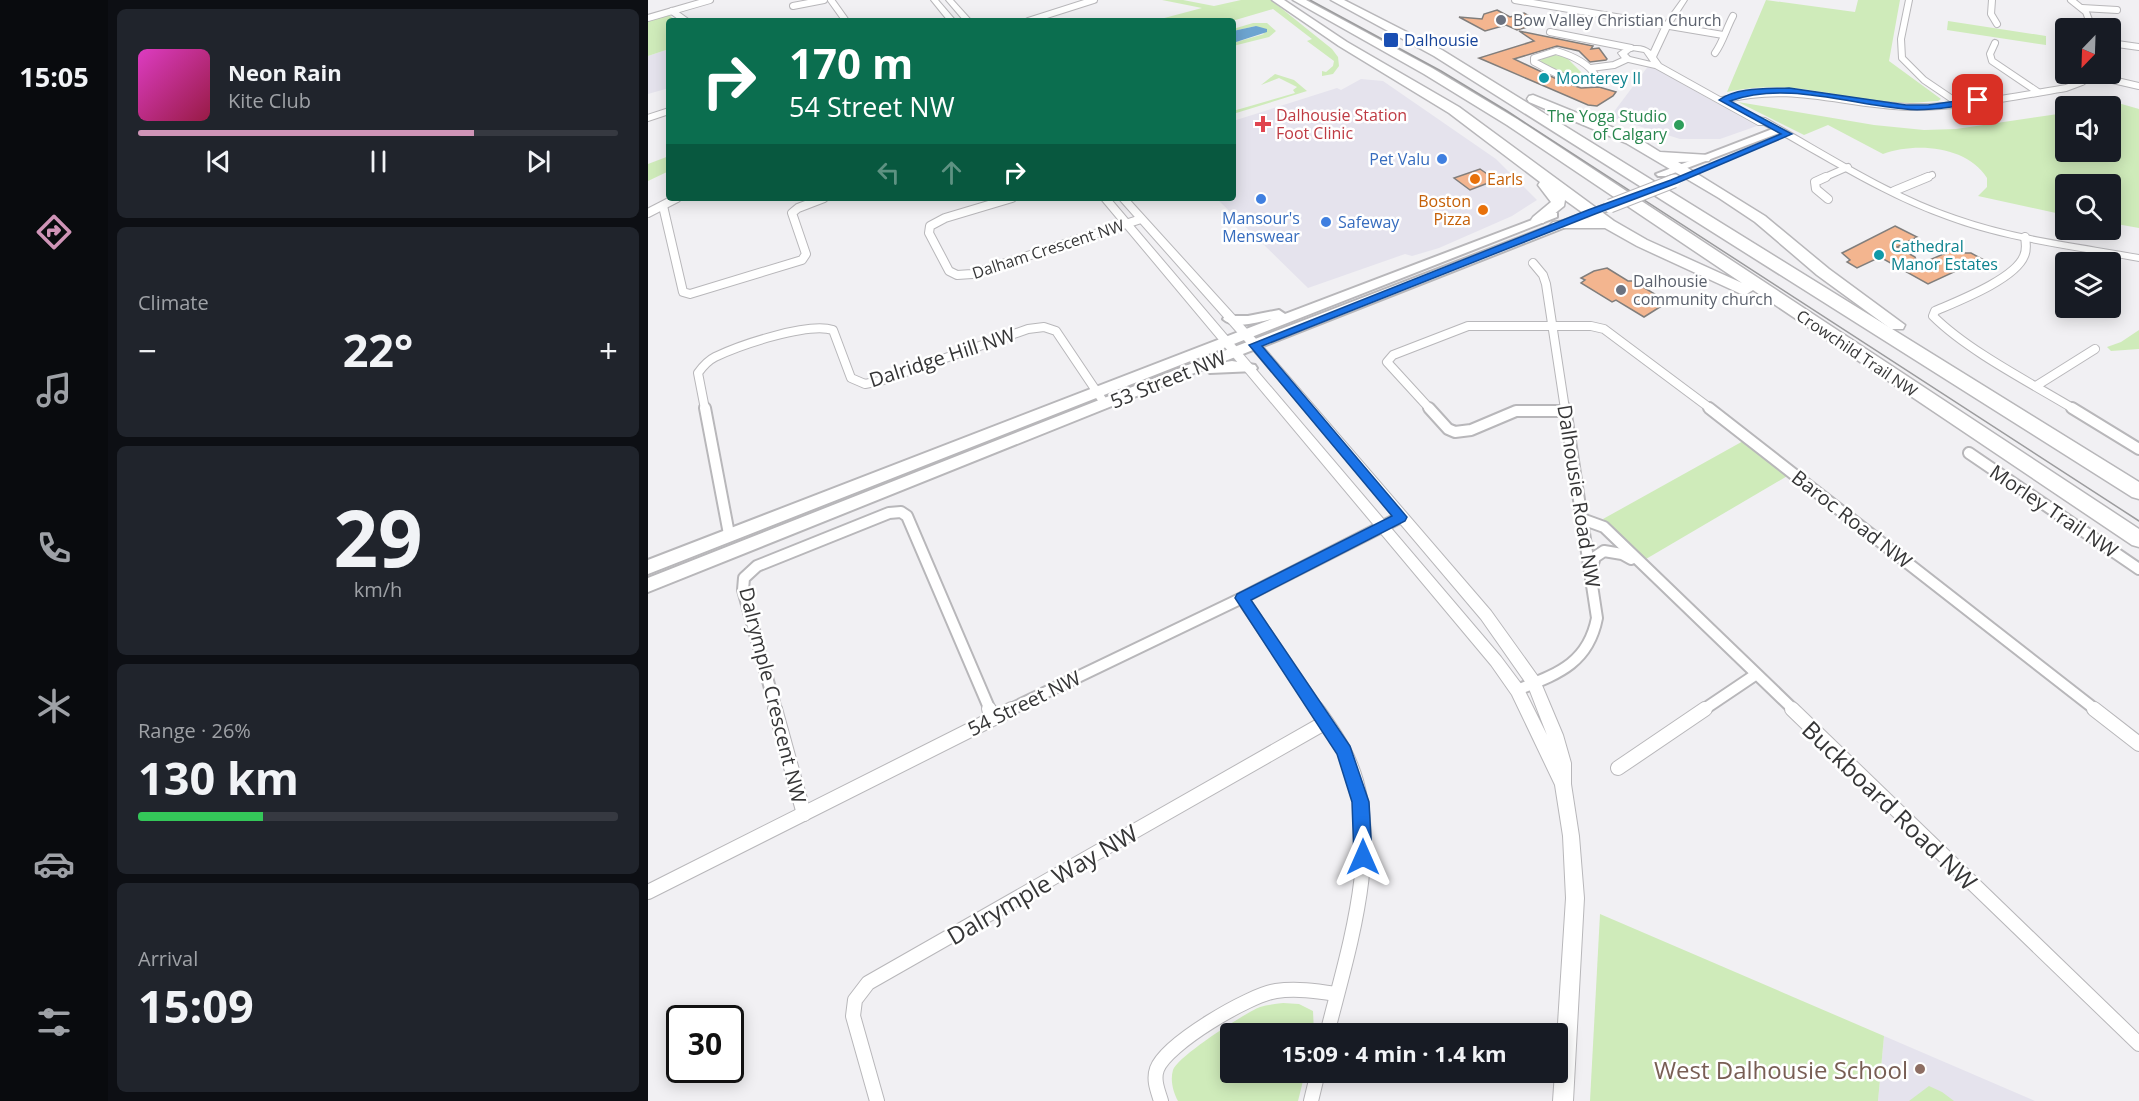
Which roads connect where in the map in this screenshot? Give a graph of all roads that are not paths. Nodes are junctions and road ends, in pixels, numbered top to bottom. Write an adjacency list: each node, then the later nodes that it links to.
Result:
1 (710, 0): 18 (street)
2 (824, 0): 15 (street)
3 (831, 0): 22 (street)
4 (934, 0): 23 (street)
5 (949, 0): 24 (street)
6 (1094, 0): 25 (street)
7 (1277, 0): 53 (highway)
8 (1298, 0): 85 (highway, Crowchild Trail NW)
9 (1336, 0): 37 (highway, Crowchild Trail NW)
10 (1515, 0): 28 (street)
11 (1909, 0): 48 (street)
12 (1992, 0): 27 (street)
13 (2071, 0): 16 (street)
14 (1681, 1): 28 (street)
15 (793, 6)
16 (2082, 8): 17 (street); 26 (street)
17 (2117, 10)
18 (672, 11): 20 (street); 21 (street)
19 (1732, 16): 30 (street)
20 (648, 18)
21 (682, 18)
22 (844, 18)
23 (949, 18)
24 (965, 18)
25 (1037, 18)
26 (2089, 18)
27 (1997, 24)
28 (1667, 26): 30 (street); 31 (street)
29 (1550, 32): 35 (street)
30 (1723, 35): 38 (street)
31 (1661, 37): 36 (street); 39 (street)
32 (1995, 43): 46 (street)
33 (2121, 45): 34 (street)
34 (2139, 47)
35 (1625, 48): 36 (street); 40 (street)
36 (1641, 49): 39 (street)
37 (1438, 53): 52 (highway); 89 (highway, Crowchild Trail NW)
38 (1715, 53)
39 (1652, 57): 41 (street)
40 (1627, 59): 41 (street); 42 (street)
41 (1658, 66): 47 (street)
42 (1591, 68): 42 (street)
43 (2121, 81): 45 (street)
44 (2075, 84): 46 (street)
45 (2139, 86)
46 (2038, 92): 48 (street)
47 (1723, 100): 48 (street); 51 (street)
48 (1958, 103)
49 (666, 112): 50 (street)
50 (648, 118)
51 (1781, 133): 54 (main road, 53 Street NW); 55 (street)
52 (1655, 153): 54 (highway); 56 (highway)
53 (1519, 160): 66 (highway); 70 (highway)
54 (1706, 163): 56 (main road, 53 Street NW); 59 (highway)
55 (1848, 167): 58 (street); 60 (street)
56 (1680, 175): 59 (highway); 66 (main road, 53 Street NW); 66 (main road, 53 Street NW, bridge)
57 (1932, 175): 58 (street)
58 (1894, 191): 74 (street)
59 (1724, 195): 89 (highway)
60 (1828, 199)
61 (672, 201): 67 (street)
62 (818, 201): 67 (street)
63 (1002, 201): 71 (street, Dalham Crescent NW)
64 (1108, 201): 71 (street)
65 (1126, 201): 69 (street)
66 (1590, 205): 70 (main road, 53 Street NW); 72 (highway); 73 (main road, 53 Street NW)
67 (663, 206): 68 (street)
68 (648, 213)
69 (1141, 219): 71 (street, Dalham Crescent NW); 78 (street)
70 (1538, 220): 77 (main road, 53 Street NW)
71 (1127, 224): 81 (street)
72 (1609, 224): 73 (highway); 85 (highway)
73 (1558, 225): 80 (main road, 53 Street NW)
74 (2025, 237): 75 (street); 86 (street)
75 (2139, 258)
76 (1533, 263): 79 (street, Dalhousie Road NW)
77 (1301, 315): 78 (main road); 80 (main road, 53 Street NW)
78 (1230, 319): 80 (street)
79 (1552, 326): 88 (street, Dalhousie Road NW); 88 (street, Baroc Road NW); 109 (street, Baroc Road NW)
80 (1250, 340): 81 (main road, 53 Street NW); 93 (street)
81 (1232, 347): 83 (main road, 53 Street NW); 84 (street); 87 (main road, 53 Street NW)
82 (2095, 349): 86 (street)
83 (1194, 368): 84 (main road); 87 (main road, 53 Street NW)
84 (1250, 368): 95 (street)
85 (1882, 370): 97 (highway, Crowchild Trail NW)
86 (2036, 386): 90 (street)
87 (1101, 398): 96 (main road, 53 Street NW); 96 (street, Dalridge Hill NW); 102 (main road, 53 Street NW)
88 (1566, 411): 94 (street, Dalhousie Road NW)
89 (2035, 425): 92 (highway, Crowchild Trail NW)
90 (2139, 449)
91 (1969, 453): 100 (street, Morley Trail NW)
92 (2139, 492)
93 (1401, 517): 95 (street, 54 Street NW); 105 (street)
94 (1582, 519): 98 (street, Buckboard Road NW); 101 (street, Dalhousie Road NW)
95 (1383, 526): 103 (street, 54 Street NW); 106 (street)
96 (729, 534): 99 (main road, 53 Street NW)
97 (2139, 539)
98 (1642, 565): 101 (street, Buckboard Road NW); 104 (street, Buckboard Road NW)
99 (648, 567)
100 (2139, 569)
101 (1590, 573): 105 (street, Dalhousie Road NW)
102 (648, 585)
103 (1242, 598): 107 (street, 54 Street NW); 108 (street)
104 (1755, 675): 110 (street); 116 (street, Buckboard Road NW)
105 (1534, 683): 106 (street, Dalhousie Road NW); 111 (street)
106 (1516, 690): 111 (street)
107 (993, 718): 112 (street, 54 Street NW); 112 (street, Dalrymple Crescent NW)
108 (1326, 722): 114 (street); 118 (street, Dalrymple Way NW)
109 (2139, 744)
110 (1618, 768)
111 (1563, 784): 121 (street)
112 (804, 814): 113 (street, 54 Street NW)
113 (648, 892)
114 (1336, 994): 115 (street); 119 (street)
115 (1329, 1023)
116 (2139, 1044)
117 (1315, 1083): 120 (street)
118 (877, 1101)
119 (1161, 1101)
120 (1311, 1101)
121 (1563, 1101)

